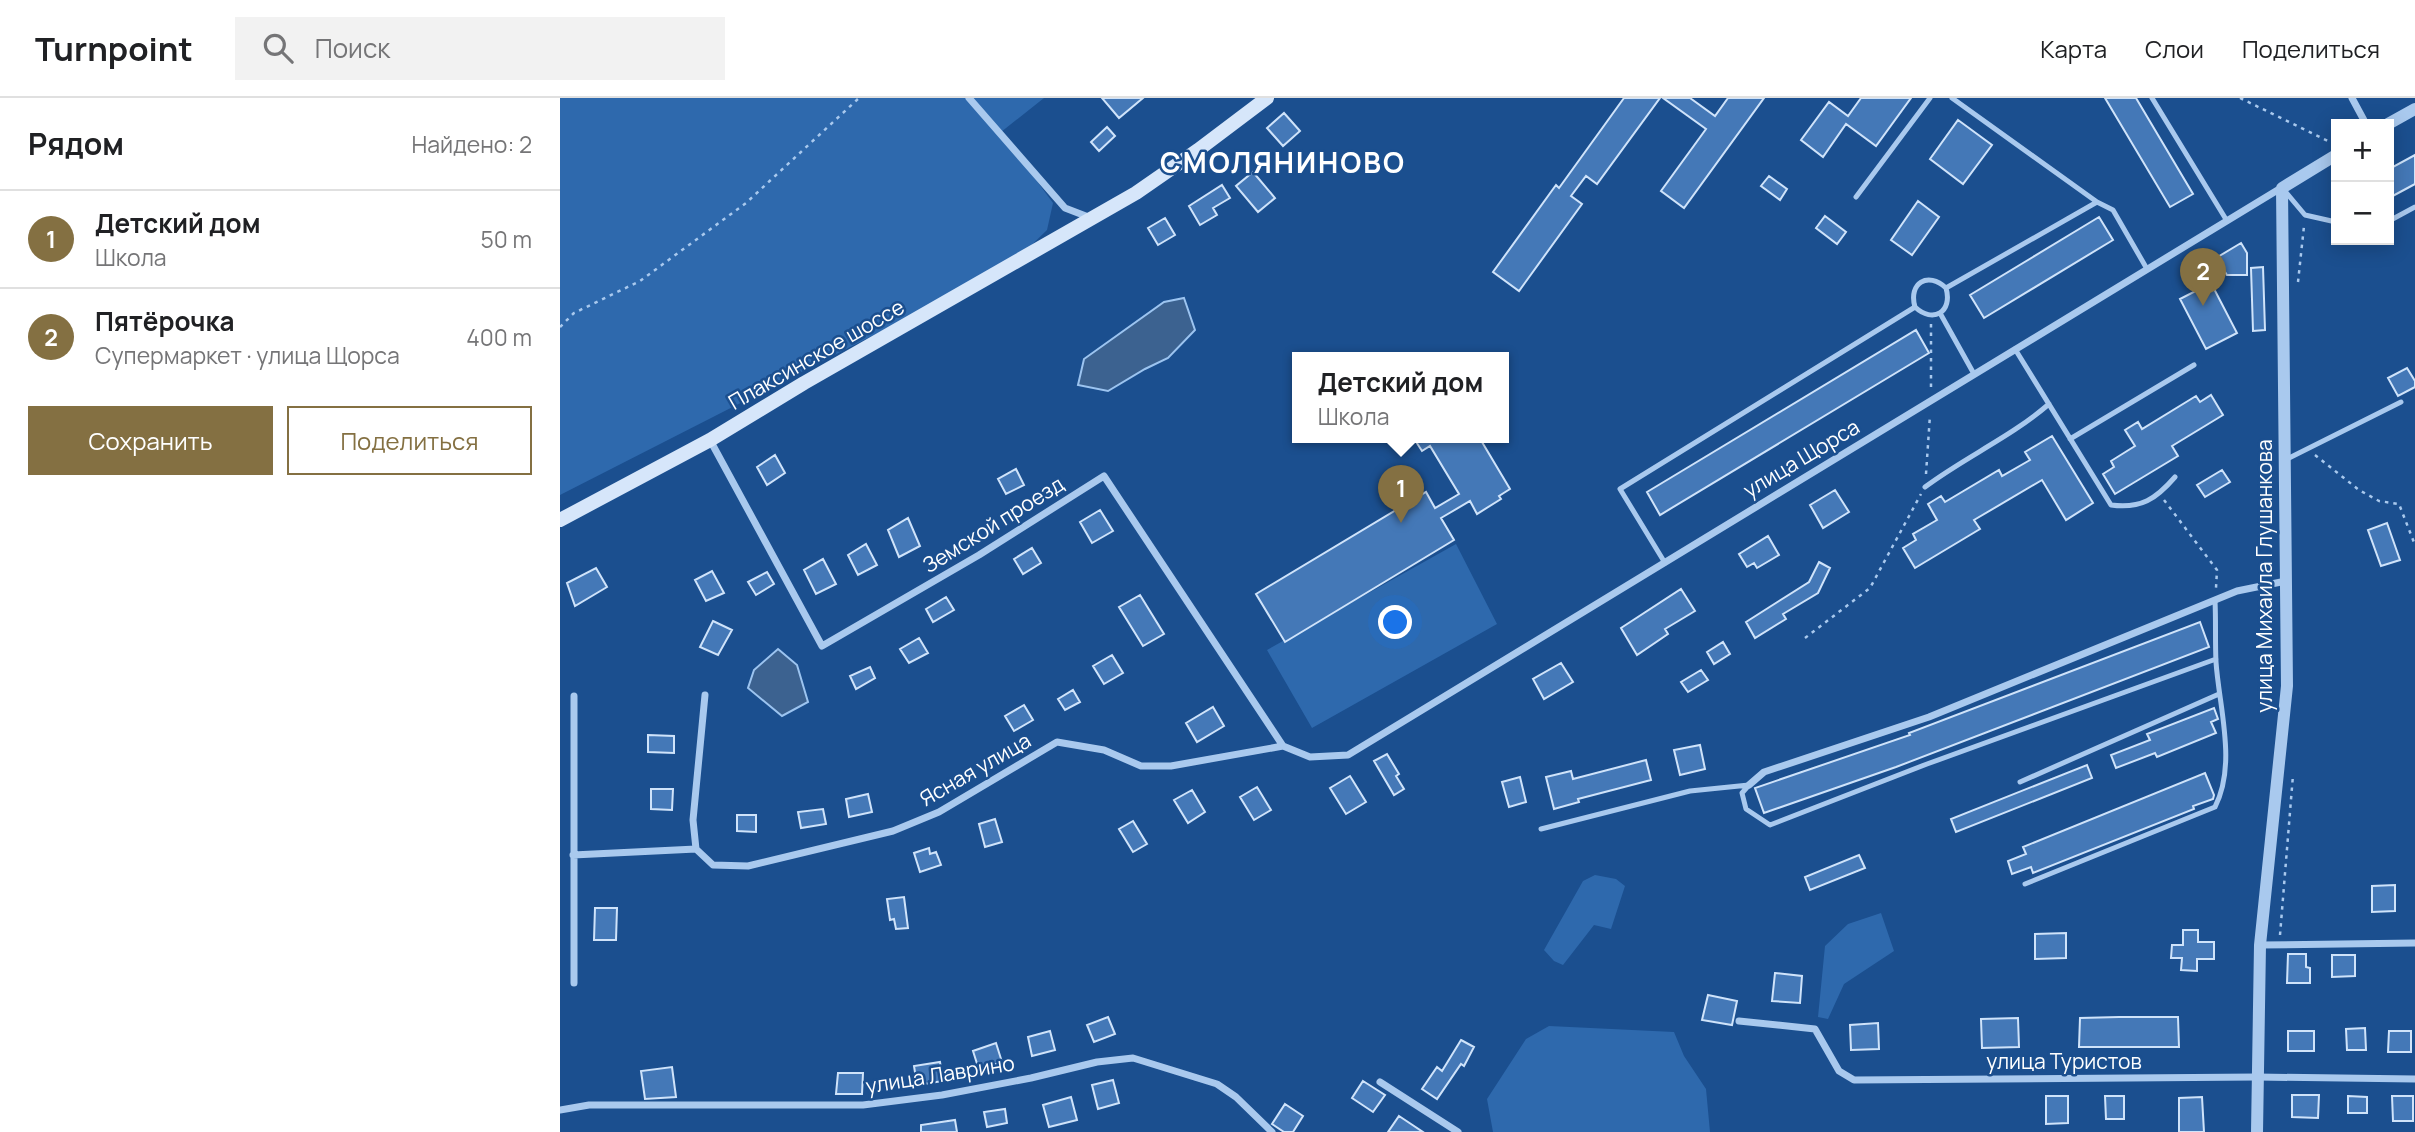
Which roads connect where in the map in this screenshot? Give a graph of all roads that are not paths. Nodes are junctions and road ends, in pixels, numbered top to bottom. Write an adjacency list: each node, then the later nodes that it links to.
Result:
1 (969, 98): 15 (street)
2 (1267, 98): 15 (main road, Плаксинское шоссе)
3 (1930, 98): 12 (lane)
4 (1952, 98): 13 (lane)
5 (2152, 98): 18 (lane)
6 (2352, 98): 8 (street)
7 (2415, 109): 9 (street)
8 (2363, 119)
9 (2394, 121)
10 (2331, 158): 11 (street, улица Щорса)
11 (2282, 188): 17 (lane); 18 (street, улица Щорса); 30 (street, улица Михаила Глушанкова)
12 (1856, 197)
13 (2097, 202): 19 (lane); 20 (lane)
14 (2415, 207): 16 (lane)
15 (1091, 218): 29 (main road, Плаксинское шоссе)
16 (2394, 218)
17 (2331, 221)
18 (2227, 222): 19 (street, улица Щорса)
19 (2147, 269): 23 (street, улица Щорса)
20 (1946, 288): 21 (lane); 22 (lane)
21 (1915, 307): 22 (lane); 34 (lane)
22 (1940, 313): 25 (lane)
23 (2015, 349): 25 (street, улица Щорса); 27 (lane)
24 (2194, 365): 28 (lane)
25 (1974, 374): 34 (street, улица Щорса)
26 (2401, 402): 30 (lane)
27 (2049, 404): 28 (lane); 32 (lane)
28 (2070, 439): 31 (lane)
29 (710, 440): 33 (main road, Плаксинское шоссе); 41 (street, Земской проезд)
30 (2284, 460): 35 (street, улица Михаила Глушанкова)
31 (2175, 477)
32 (1925, 487)
33 (560, 520)
34 (1665, 563): 41 (street, улица Щорса)
35 (2286, 580): 36 (street); 49 (street, улица Михаила Глушанкова)
36 (2215, 601): 37 (lane); 43 (street)
37 (2216, 659): 38 (lane); 43 (lane)
38 (2219, 694): 42 (lane); 47 (lane)
39 (705, 695): 45 (street)
40 (574, 696): 46 (street)
41 (1280, 747): 45 (street, Ясная улица)
42 (2020, 782)
43 (1749, 785): 44 (lane)
44 (1541, 829)
45 (696, 849): 46 (street)
46 (573, 855): 50 (street)
47 (2025, 884)
48 (2415, 943): 49 (street)
49 (2260, 945): 52 (street, улица Михаила Глушанкова)
50 (574, 983)
51 (1739, 1021): 52 (street, улица Туристов)
52 (2257, 1077): 53 (street, улица Туристов); 58 (street, улица Михаила Глушанкова)
53 (2415, 1079)
54 (1380, 1082): 57 (street)
55 (560, 1110): 56 (street, улица Лаврино)
56 (1272, 1132)
57 (1458, 1132)
58 (2257, 1132)

